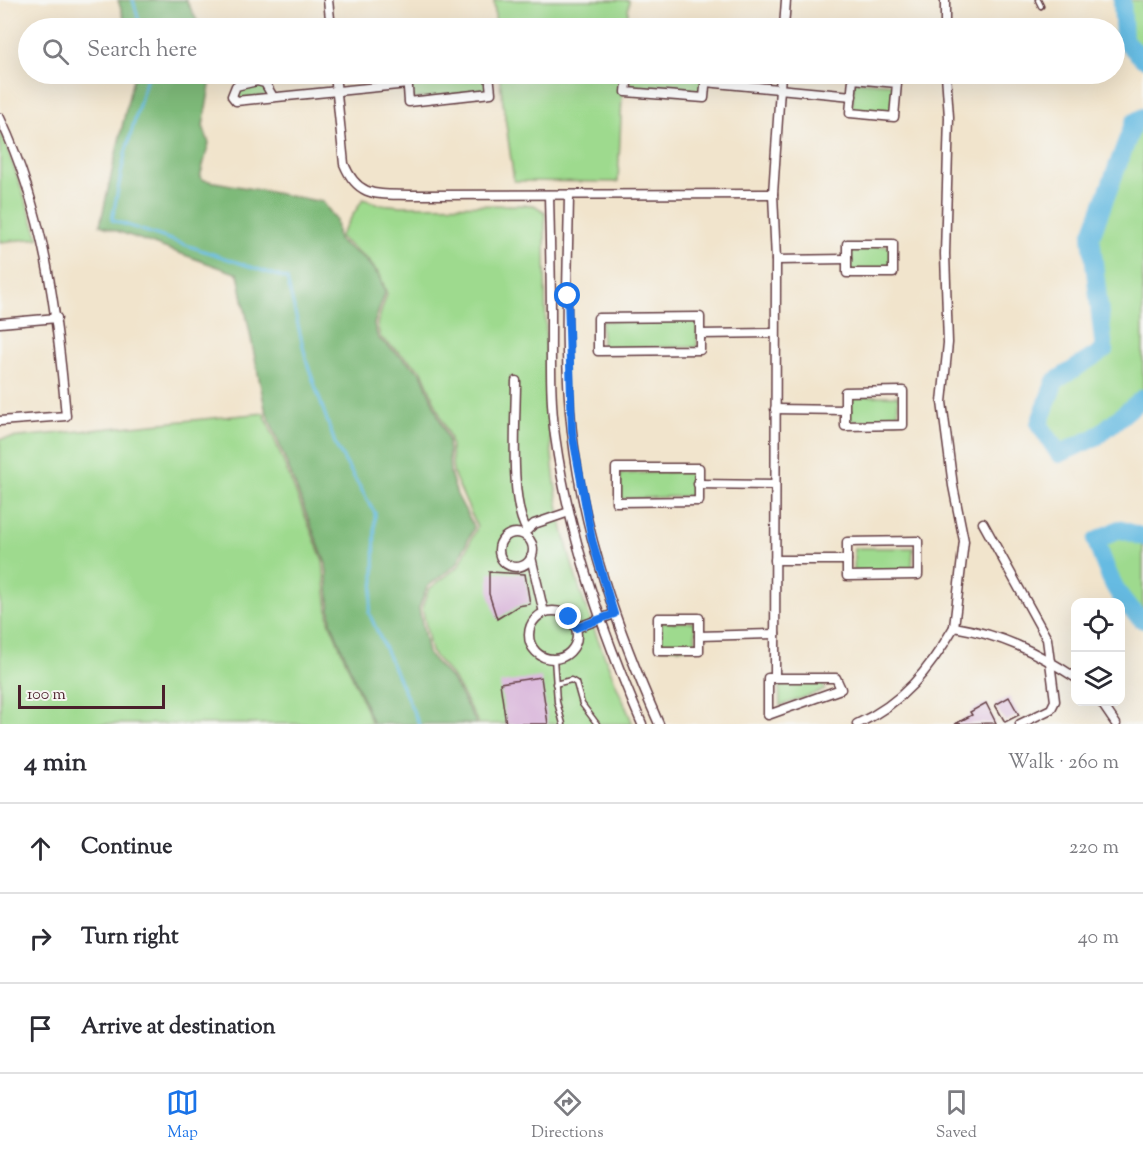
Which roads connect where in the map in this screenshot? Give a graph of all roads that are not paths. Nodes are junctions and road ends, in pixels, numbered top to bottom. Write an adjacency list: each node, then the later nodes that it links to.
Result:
1 (328, 0): 6 (street)
2 (786, 0): 7 (street)
3 (945, 0): 8 (street)
4 (1038, 0): 5 (lane)
5 (1041, 6)
6 (330, 18)
7 (785, 18)
8 (945, 18)
9 (336, 84): 20 (street)
10 (408, 84): 11 (street); 20 (street)
11 (490, 84)
12 (627, 84): 13 (street)
13 (705, 84)
14 (746, 84): 19 (street)
15 (780, 84): 19 (street)
16 (853, 84): 21 (street)
17 (897, 84): 21 (street)
18 (946, 84): 48 (street)
19 (780, 89): 21 (street); 24 (street)
20 (337, 93): 22 (street); 25 (street)
21 (852, 96)
22 (273, 97)
23 (0, 118): 29 (street)
24 (773, 194): 26 (street); 28 (street)
25 (549, 195): 26 (street); 39 (street)
26 (569, 195): 46 (street)
27 (847, 259): 27 (street); 28 (street)
28 (776, 260): 31 (street)
29 (57, 318): 30 (street); 36 (street)
30 (0, 323)
31 (774, 333): 32 (street); 34 (street)
32 (700, 334): 32 (street)
33 (516, 381): 41 (street)
34 (775, 409): 35 (street); 38 (street)
35 (845, 410): 35 (street)
36 (0, 421)
37 (698, 484): 37 (street); 38 (street)
38 (774, 485): 43 (street)
39 (569, 512): 41 (street); 47 (street)
40 (982, 523): 53 (street)
41 (525, 532): 42 (street); 42 (street)
42 (531, 557): 45 (street)
43 (775, 560): 44 (street); 50 (street)
44 (847, 560): 44 (street)
45 (544, 613): 49 (street); 52 (street)
46 (614, 614): 47 (street); 55 (street)
47 (598, 618): 49 (street); 57 (street)
48 (954, 627): 53 (street); 64 (street)
49 (576, 628): 52 (street)
50 (775, 634): 51 (street); 56 (street)
51 (699, 636): 51 (street)
52 (555, 658): 58 (lane)
53 (1048, 660): 54 (street); 65 (street)
54 (1071, 675)
55 (638, 676): 57 (street); 60 (street)
56 (775, 678): 56 (street)
57 (624, 681): 63 (street)
58 (555, 684): 61 (lane); 62 (lane)
59 (1104, 706): 66 (street)
60 (657, 720): 63 (street)
61 (563, 724)
62 (597, 724)
63 (643, 724)
64 (857, 724)
65 (1020, 724)
66 (1116, 724)

